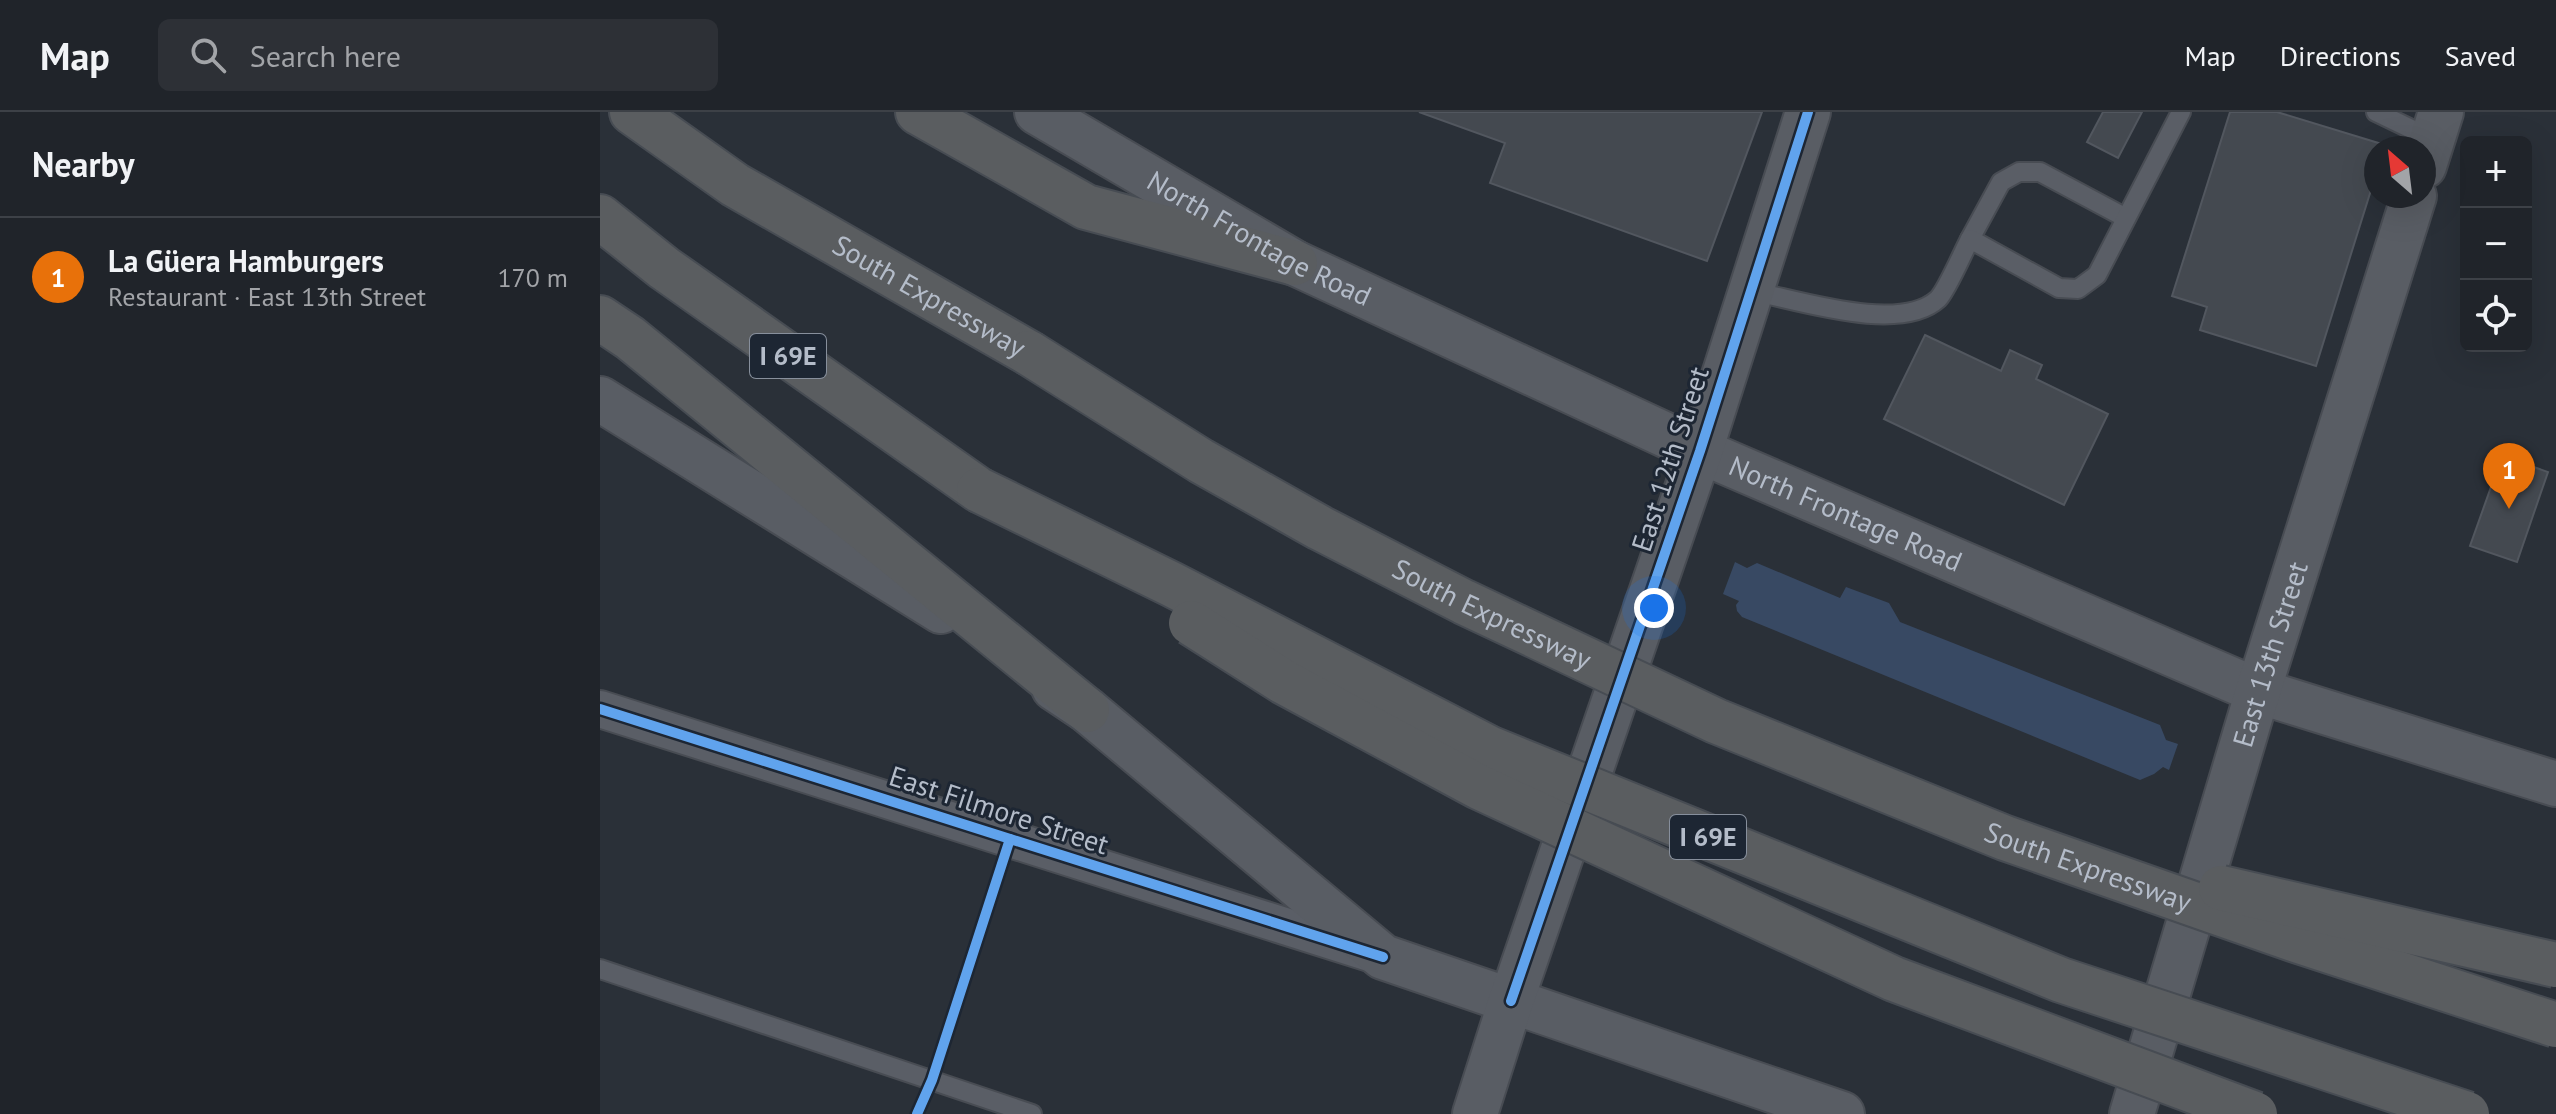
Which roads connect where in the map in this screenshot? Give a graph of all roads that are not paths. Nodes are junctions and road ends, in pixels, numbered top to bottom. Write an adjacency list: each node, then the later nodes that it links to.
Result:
1 (632, 112): 22 (highway, South Expressway, bridge)
2 (918, 112): 12 (highway)
3 (1037, 112): 12 (main road, North Frontage Road)
4 (1808, 112): 13 (main road, East 12th Street)
5 (2181, 112): 10 (lane)
6 (2376, 112): 7 (lane)
7 (2426, 136)
8 (2410, 208): 18 (main road, East 13th Street)
9 (600, 217): 17 (highway, I 69E)
10 (2126, 218): 11 (lane); 11 (lane)
11 (1970, 239): 13 (lane)
12 (1295, 263): 16 (main road, North Frontage Road)
13 (1751, 291): 16 (main road, East 12th Street)
14 (600, 318): 20 (highway)
15 (600, 399): 20 (main road)
16 (1700, 451): 18 (main road, North Frontage Road); 26 (main road, East 12th Street)
17 (979, 490): 32 (highway, bridge); 33 (highway, I 69E, bridge)
18 (2258, 691): 21 (main road, North Frontage Road); 31 (main road, East 13th Street)
19 (600, 709): 23 (street, East Filmore Street)
20 (1087, 710): 23 (main road)
21 (2556, 784)
22 (2005, 838): 24 (highway, bridge); 27 (highway, South Expressway, bridge)
23 (1383, 957): 26 (main road)
24 (2556, 965)
25 (600, 969): 28 (lane)
26 (1511, 1001): 29 (main road, East 12th Street); 30 (main road)
27 (2556, 1025)
28 (1032, 1114)
29 (1475, 1114)
30 (1842, 1114)
31 (2132, 1114)
32 (2255, 1114)
33 (2467, 1114)

